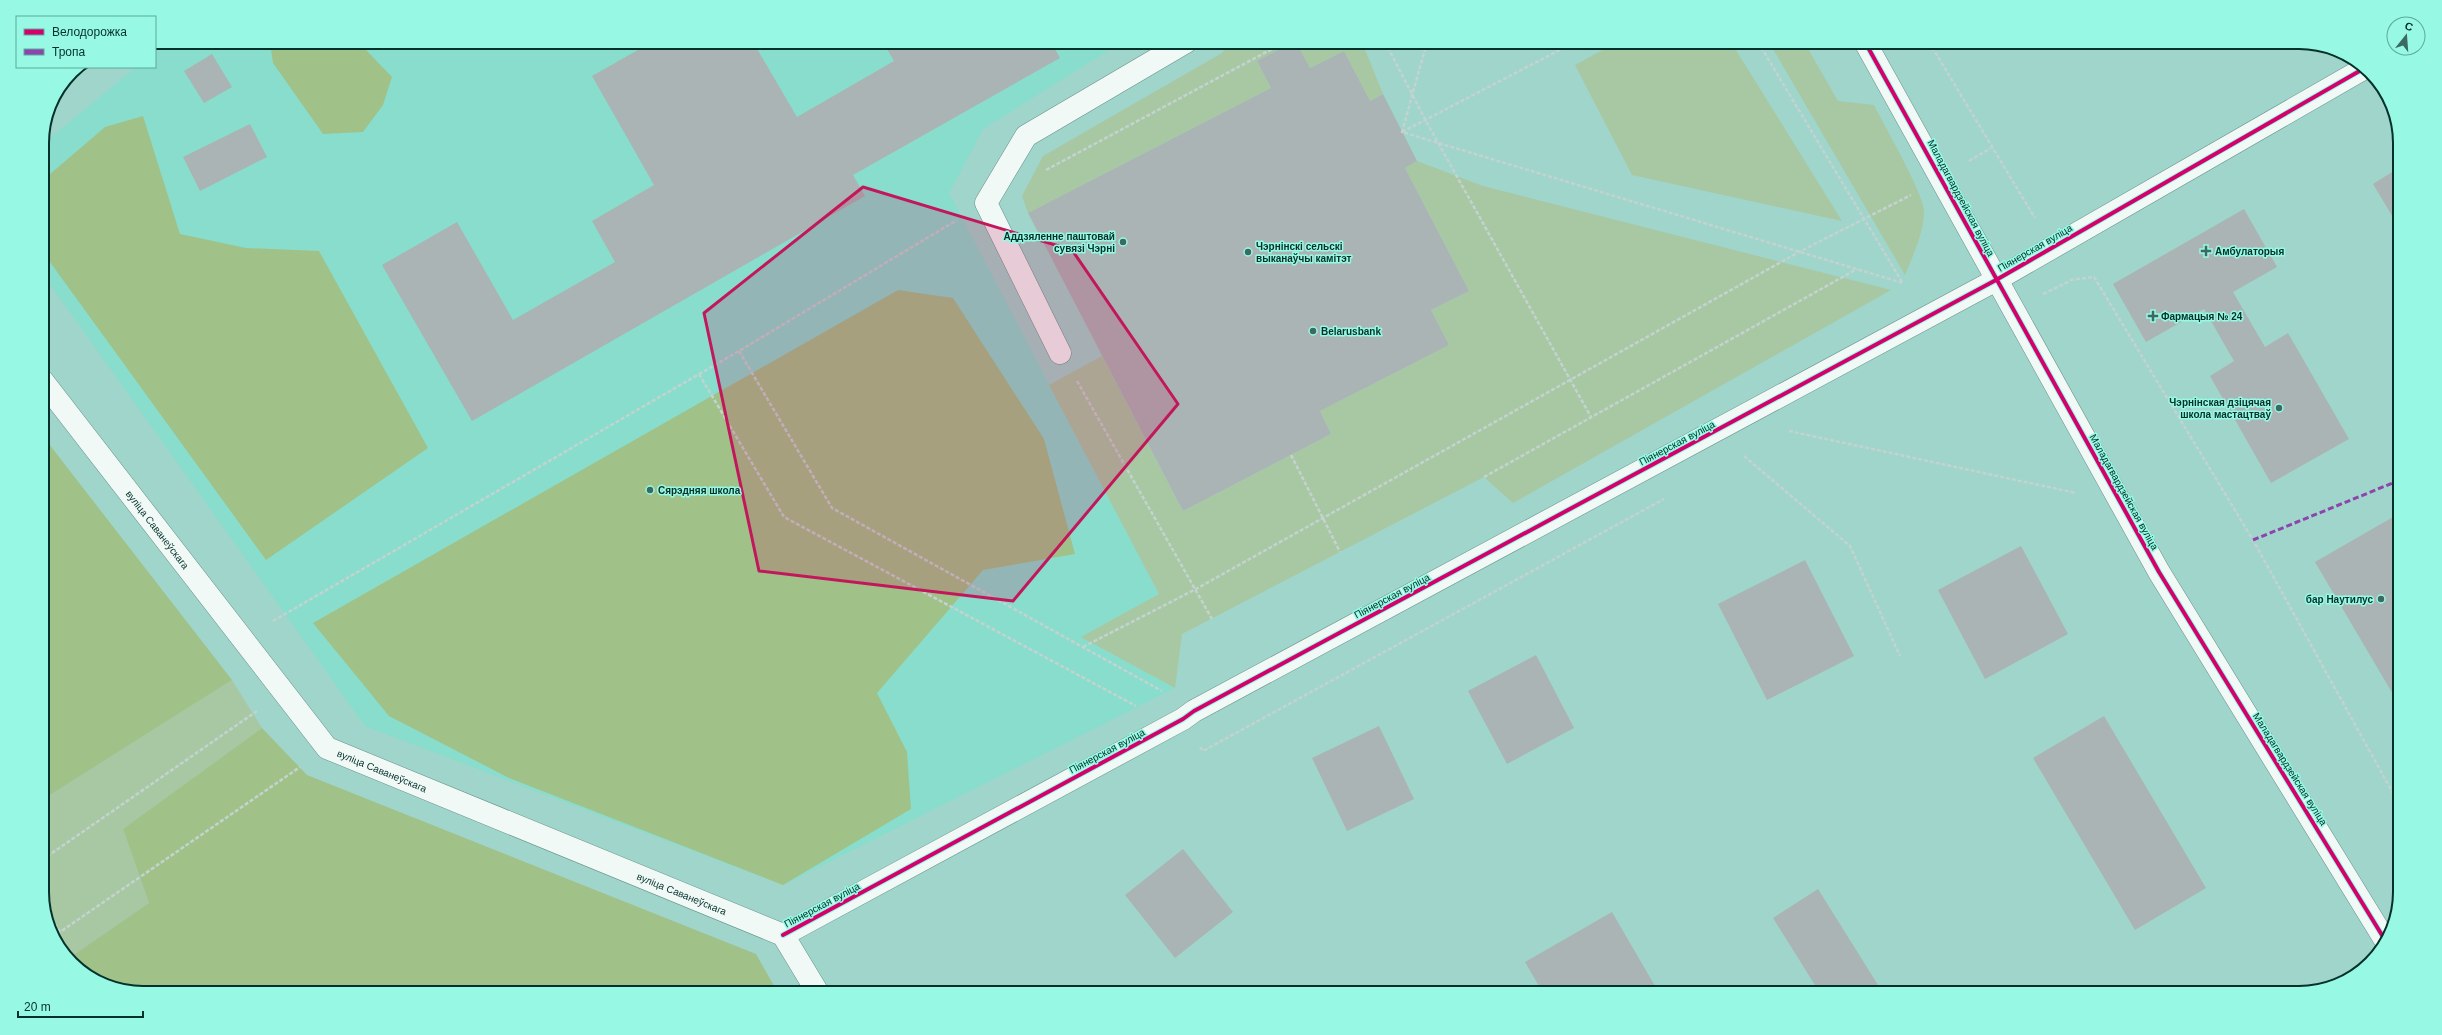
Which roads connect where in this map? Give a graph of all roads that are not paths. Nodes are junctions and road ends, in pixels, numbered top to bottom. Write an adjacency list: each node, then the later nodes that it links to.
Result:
1 (1174, 49): 5 (street)
2 (1869, 49): 4 (street, Маладагвардзейская вуліца)
3 (2360, 71): 4 (street, Піянерская вуліца)
4 (1996, 280): 7 (street, Піянерская вуліца); 8 (street, Маладагвардзейская вуліца)
5 (1060, 353)
6 (49, 389): 7 (street, вуліца Саванеўскага)
7 (783, 935): 9 (street)
8 (2382, 935)
9 (814, 986)

